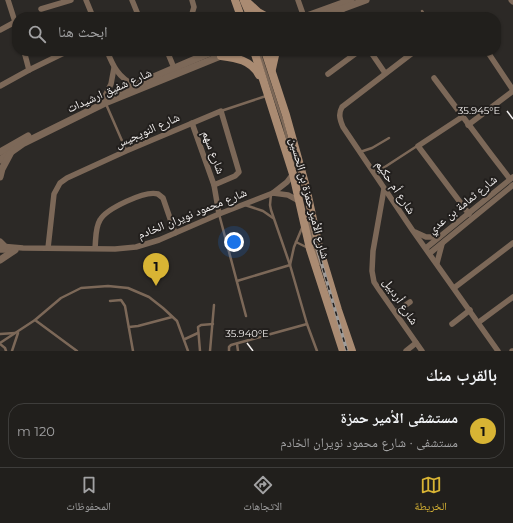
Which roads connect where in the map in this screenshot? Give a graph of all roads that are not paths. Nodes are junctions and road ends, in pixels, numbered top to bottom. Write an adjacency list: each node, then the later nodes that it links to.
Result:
1 (8, 0): 13 (street)
2 (71, 0): 11 (street)
3 (86, 0): 14 (street)
4 (132, 0): 15 (street)
5 (192, 0): 16 (street)
6 (235, 0): 17 (main road)
7 (244, 0): 18 (main road); 19 (main road)
8 (298, 0): 20 (street)
9 (351, 0): 21 (street)
10 (366, 0): 12 (street)
11 (41, 9)
12 (340, 10): 22 (street)
13 (12, 12)
14 (91, 12)
15 (137, 12)
16 (193, 12)
17 (236, 12)
18 (250, 12)
19 (258, 12)
20 (302, 12)
21 (318, 12)
22 (334, 12)
23 (12, 26): 24 (street)
24 (0, 30)
25 (25, 56): 42 (street)
26 (58, 56): 42 (street)
27 (109, 56): 40 (street)
28 (169, 56): 41 (street)
29 (211, 56): 41 (street, شارع شفيق ارشيدات)
30 (212, 56): 52 (street, شارع شفيق ارشيدات)
31 (225, 56): 47 (main road)
32 (256, 56): 47 (main road, شارع الأمير حمزة بن الحسين)
33 (262, 56): 127 (lane)
34 (267, 56): 43 (main road, شارع الأمير حمزة بن الحسين)
35 (275, 56): 43 (main road)
36 (352, 56): 45 (street)
37 (373, 56): 44 (street)
38 (408, 56): 44 (street, شارع أم حكيم)
39 (490, 56): 50 (street)
40 (114, 68): 48 (street); 52 (street)
41 (174, 68): 48 (street, شارع شفيق ارشيدات)
42 (29, 70): 49 (street)
43 (272, 72): 128 (main road, شارع الأمير حمزة بن الحسين)
44 (385, 73): 62 (street, شارع أم حكيم)
45 (328, 74)
46 (434, 78): 54 (street)
47 (264, 84): 51 (main road, شارع الأمير حمزة بن الحسين)
48 (134, 85): 52 (street, شارع شفيق ارشيدات)
49 (0, 86)
50 (513, 90): 56 (street)
51 (268, 96): 53 (lane); 64 (main road, شارع الأمير حمزة بن الحسين)
52 (105, 101): 59 (street, شارع شفيق ارشيدات); 60 (lane); 61 (street, شارع شفيق ارشيدات)
53 (221, 111): 55 (street, شارع النويجيس); 68 (street)
54 (462, 117): 56 (street); 58 (street)
55 (192, 123): 60 (street, شارع النويجيس); 68 (street, شارع سهم)
56 (468, 124): 67 (street)
57 (389, 138): 62 (lane)
58 (418, 146): 65 (lane); 74 (street)
59 (12, 151): 63 (street, شارع شفيق ارشيدات); 66 (street)
60 (126, 151): 85 (street, شارع النويجيس)
61 (0, 152)
62 (359, 152): 65 (street, شارع أم حكيم)
63 (0, 160)
64 (293, 174): 70 (street, شارع محمود نويران الخادم); 71 (main road, شارع الأمير حمزة بن الحسين)
65 (374, 174): 69 (street, شارع أم حكيم)
66 (0, 177)
67 (512, 181): 74 (street, شارع ثمامة بن عدي); 82 (street, شارع ثمامة بن عدي)
68 (214, 185): 73 (street, شارع سهم)
69 (384, 189): 77 (street, شارع أم حكيم); 101 (street, شارع أردبيل)
70 (272, 193): 71 (street); 72 (street, شارع محمود نويران الخادم); 75 (lane)
71 (299, 201): 76 (main road, شارع الأمير حمزة بن الحسين)
72 (243, 204): 73 (street, شارع محمود نويران الخادم); 75 (lane)
73 (219, 214): 78 (street, شارع محمود نويران الخادم); 94 (lane)
74 (469, 214): 79 (street, شارع ثمامة بن عدي)
75 (274, 218): 93 (lane)
76 (304, 223): 80 (lane); 88 (main road, شارع الأمير حمزة بن الحسين)
77 (413, 231): 79 (street); 87 (street, شارع أم حكيم)
78 (175, 233): 86 (street, شارع محمود نويران الخادم); 86 (street)
79 (440, 237): 87 (street, شارع ثمامة بن عدي)
80 (296, 242): 88 (lane); 93 (lane)
81 (513, 243): 95 (street)
82 (442, 244): 90 (street, شارع ثمامة بن عدي); 92 (street)
83 (1, 246): 84 (street, شارع محمود نويران الخادم); 89 (street, شارع محمود نويران الخادم)
84 (23, 248): 85 (street, شارع محمود نويران الخادم); 89 (street, شارع محمود نويران الخادم)
85 (48, 248): 86 (street, شارع محمود نويران الخادم)
86 (95, 248)
87 (426, 248): 90 (street, شارع أم حكيم)
88 (310, 249): 127 (main road, شارع الأمير حمزة بن الحسين)
89 (15, 250): 91 (street)
90 (430, 253): 92 (street, شارع أم حكيم)
91 (0, 260)
92 (437, 263): 95 (street, شارع أم حكيم)
93 (290, 265): 94 (lane); 107 (lane)
94 (237, 281): 102 (lane)
95 (454, 288): 100 (street, شارع أم حكيم)
96 (513, 297): 105 (street)
97 (110, 301): 109 (lane)
98 (410, 302): 101 (street)
99 (214, 305): 106 (lane)
100 (470, 310): 105 (street, شارع أم حكيم); 108 (street)
101 (396, 312): 114 (street, شارع أردبيل)
102 (246, 316)
103 (172, 317): 104 (lane); 109 (lane); 113 (lane)
104 (35, 320): 110 (lane); 119 (lane)
105 (479, 322): 131 (street, شارع أم حكيم)
106 (213, 324): 111 (lane); 123 (lane)
107 (307, 324): 116 (lane); 126 (lane)
108 (452, 324)
109 (129, 327): 120 (lane)
110 (18, 332): 112 (lane); 115 (lane); 118 (lane)
111 (198, 333): 113 (lane); 122 (lane)
112 (0, 334)
113 (185, 339): 121 (lane)
114 (416, 343): 129 (street); 130 (street, شارع أردبيل)
115 (0, 344): 117 (lane)
116 (237, 344): 124 (lane); 125 (lane)
117 (6, 351)
118 (12, 351)
119 (76, 351)
120 (133, 351)
121 (188, 351)
122 (200, 351)
123 (210, 351)
124 (229, 351)
125 (238, 351)
126 (317, 351)
127 (346, 351)
128 (352, 351)
129 (406, 351)
130 (422, 351)
131 (498, 351)

